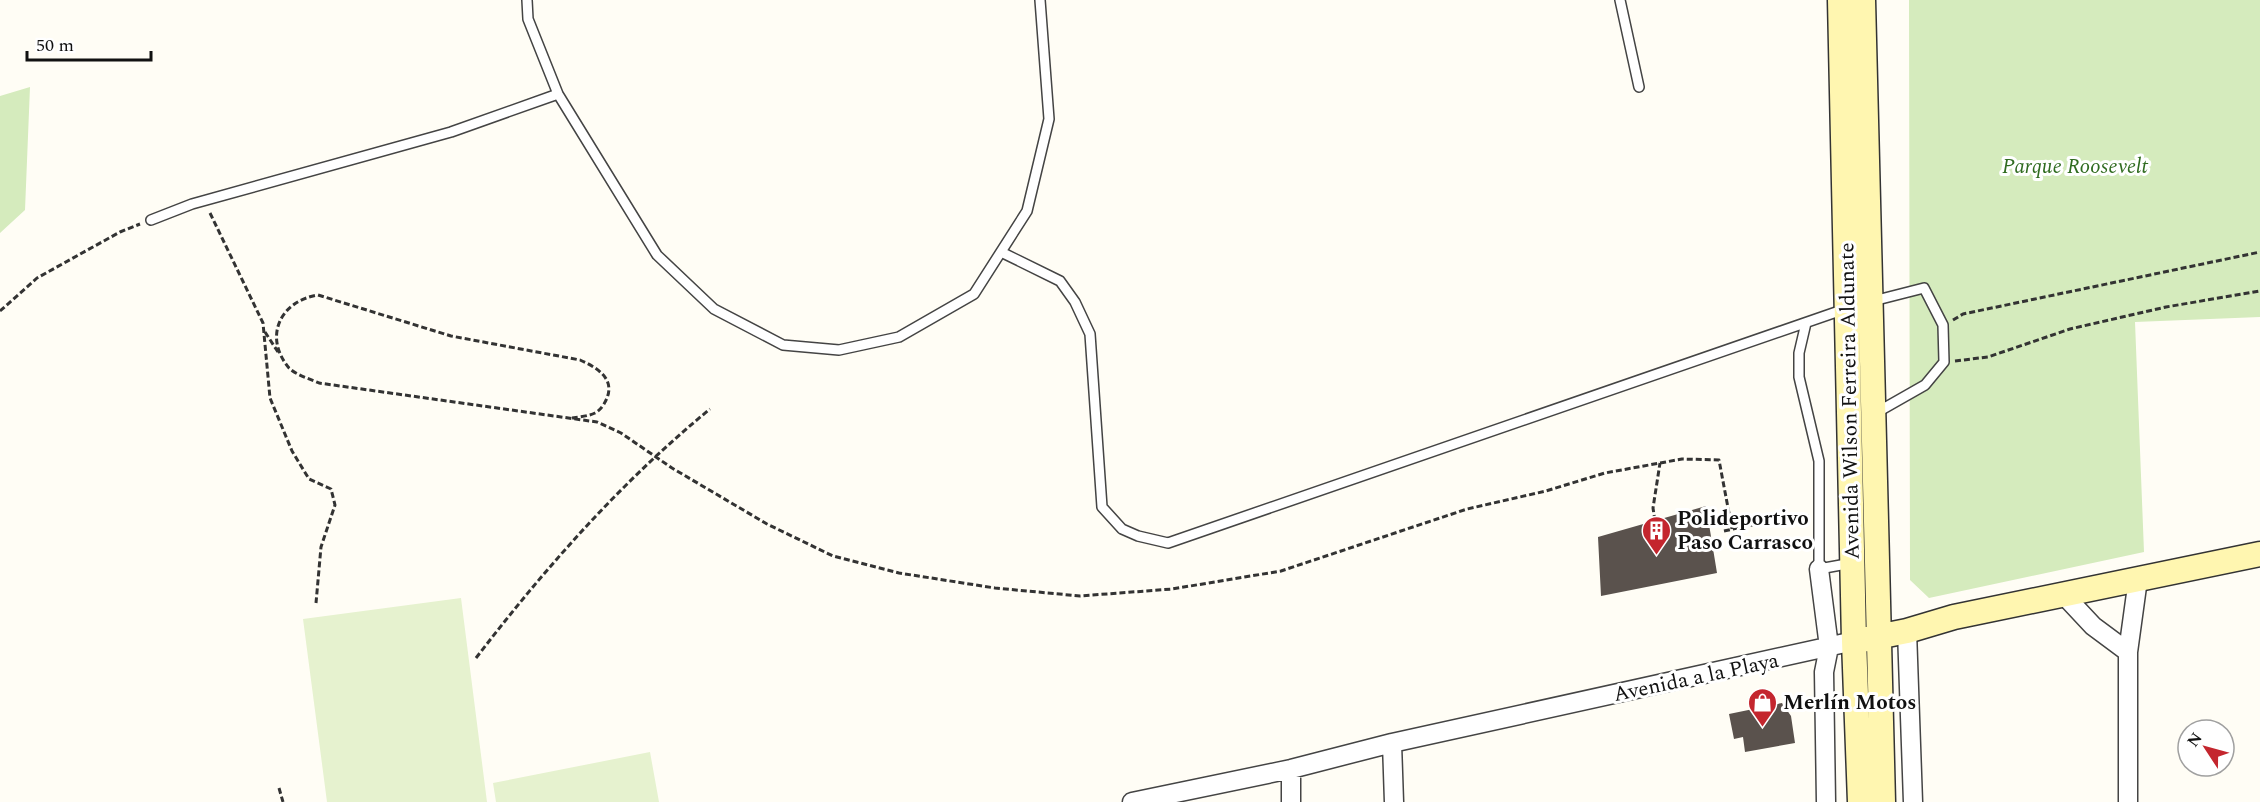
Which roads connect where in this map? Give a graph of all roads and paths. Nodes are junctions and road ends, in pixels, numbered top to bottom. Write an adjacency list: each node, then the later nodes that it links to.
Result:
1 (527, 0): 7 (lane)
2 (1040, 0): 10 (lane)
3 (1620, 0): 6 (lane)
4 (1840, 0): 13 (main road, Avenida Wilson Ferreira Aldunate)
5 (1863, 0): 13 (main road, Avenida Wilson Ferreira Aldunate)
6 (1640, 87)
7 (558, 94): 8 (lane); 10 (lane)
8 (204, 200): 9 (lane); 17 (path)
9 (151, 220): 14 (path)
10 (1001, 252): 15 (lane)
11 (2260, 252): 16 (path)
12 (2260, 291): 19 (path)
13 (1858, 305): 15 (lane); 16 (lane); 21 (main road, Avenida Wilson Ferreira Aldunate); 30 (main road, Avenida Wilson Ferreira Aldunate)
14 (0, 311)
15 (1806, 323): 25 (lane)
16 (1943, 326): 19 (lane)
17 (263, 330): 18 (path); 34 (path)
18 (281, 356): 22 (path); 22 (path)
19 (1944, 362): 21 (lane)
20 (710, 409): 23 (path)
21 (1872, 415): 36 (main road, Avenida Wilson Ferreira Aldunate)
22 (572, 418): 23 (path)
23 (655, 456): 24 (path); 40 (path)
24 (1660, 463): 26 (path); 27 (path)
25 (1819, 516): 27 (path); 31 (lane)
26 (1655, 520)
27 (1732, 529): 28 (path)
28 (1724, 531)
29 (2260, 554): 32 (main road, Avenida a la Playa)
30 (1853, 562): 31 (lane); 37 (main road, Avenida Wilson Ferreira Aldunate)
31 (1819, 569): 38 (street)
32 (2138, 579): 33 (main road, Avenida a la Playa); 39 (street)
33 (2064, 595): 35 (main road, Avenida a la Playa); 39 (street)
34 (316, 603)
35 (1908, 631): 36 (main road, Avenida a la Playa); 51 (street)
36 (1877, 638): 37 (main road, Avenida a la Playa); 50 (main road, Avenida Wilson Ferreira Aldunate)
37 (1854, 641): 38 (street, Avenida a la Playa); 49 (main road, Avenida Wilson Ferreira Aldunate)
38 (1829, 647): 41 (street, Avenida a la Playa); 48 (street)
39 (2128, 652): 52 (street)
40 (476, 658)
41 (1392, 743): 42 (street, Avenida a la Playa); 47 (street)
42 (1291, 769): 45 (street, Avenida a la Playa); 46 (street)
43 (279, 788): 44 (path)
44 (283, 802)
45 (1132, 802)
46 (1291, 802)
47 (1394, 802)
48 (1827, 802)
49 (1860, 802)
50 (1883, 802)
51 (1913, 802)
52 (2128, 802)

